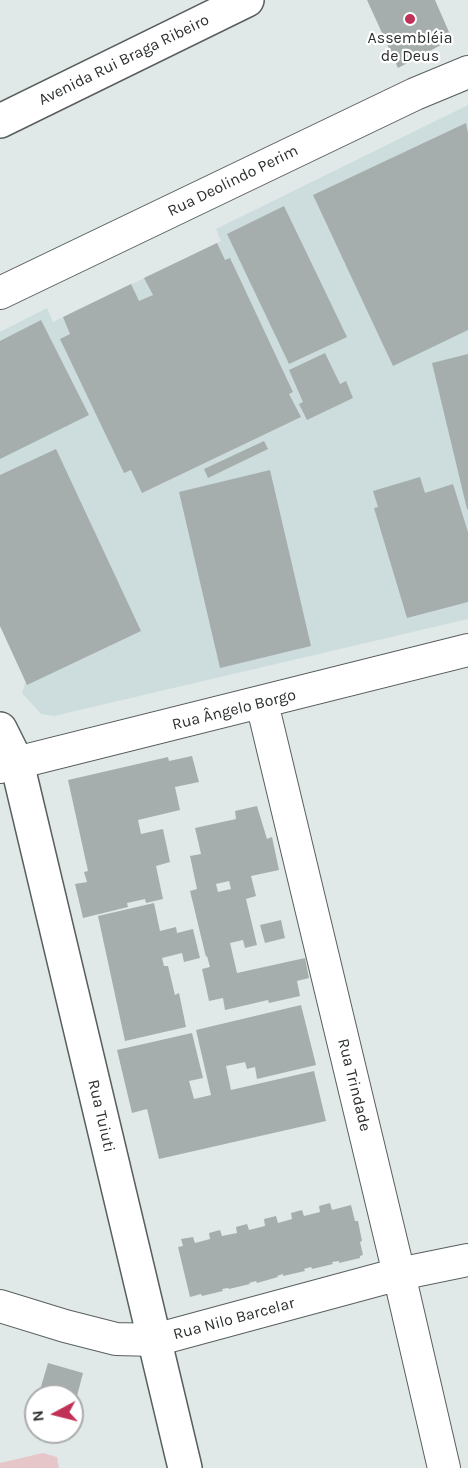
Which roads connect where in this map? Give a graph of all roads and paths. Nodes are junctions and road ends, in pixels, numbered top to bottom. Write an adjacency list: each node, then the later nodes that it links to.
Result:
1 (247, 0): 3 (street, Avenida Rui Braga Ribeiro)
2 (468, 72): 4 (street, Rua Deolindo Perim)
3 (0, 121)
4 (0, 293)
5 (468, 650): 6 (street, Rua Ângelo Borgo)
6 (262, 703): 8 (street, Rua Ângelo Borgo); 10 (street, Rua Trindade)
7 (0, 729): 8 (street, Rua Tuiuti)
8 (8, 765): 12 (street, Rua Tuiuti)
9 (468, 1260): 10 (street, Rua Nilo Barcelar)
10 (399, 1274): 12 (street, Rua Nilo Barcelar); 14 (street, Rua Trindade)
11 (0, 1306): 12 (street, Rua Nilo Barcelar)
12 (155, 1340): 13 (street, Rua Tuiuti)
13 (185, 1468)
14 (444, 1468)

